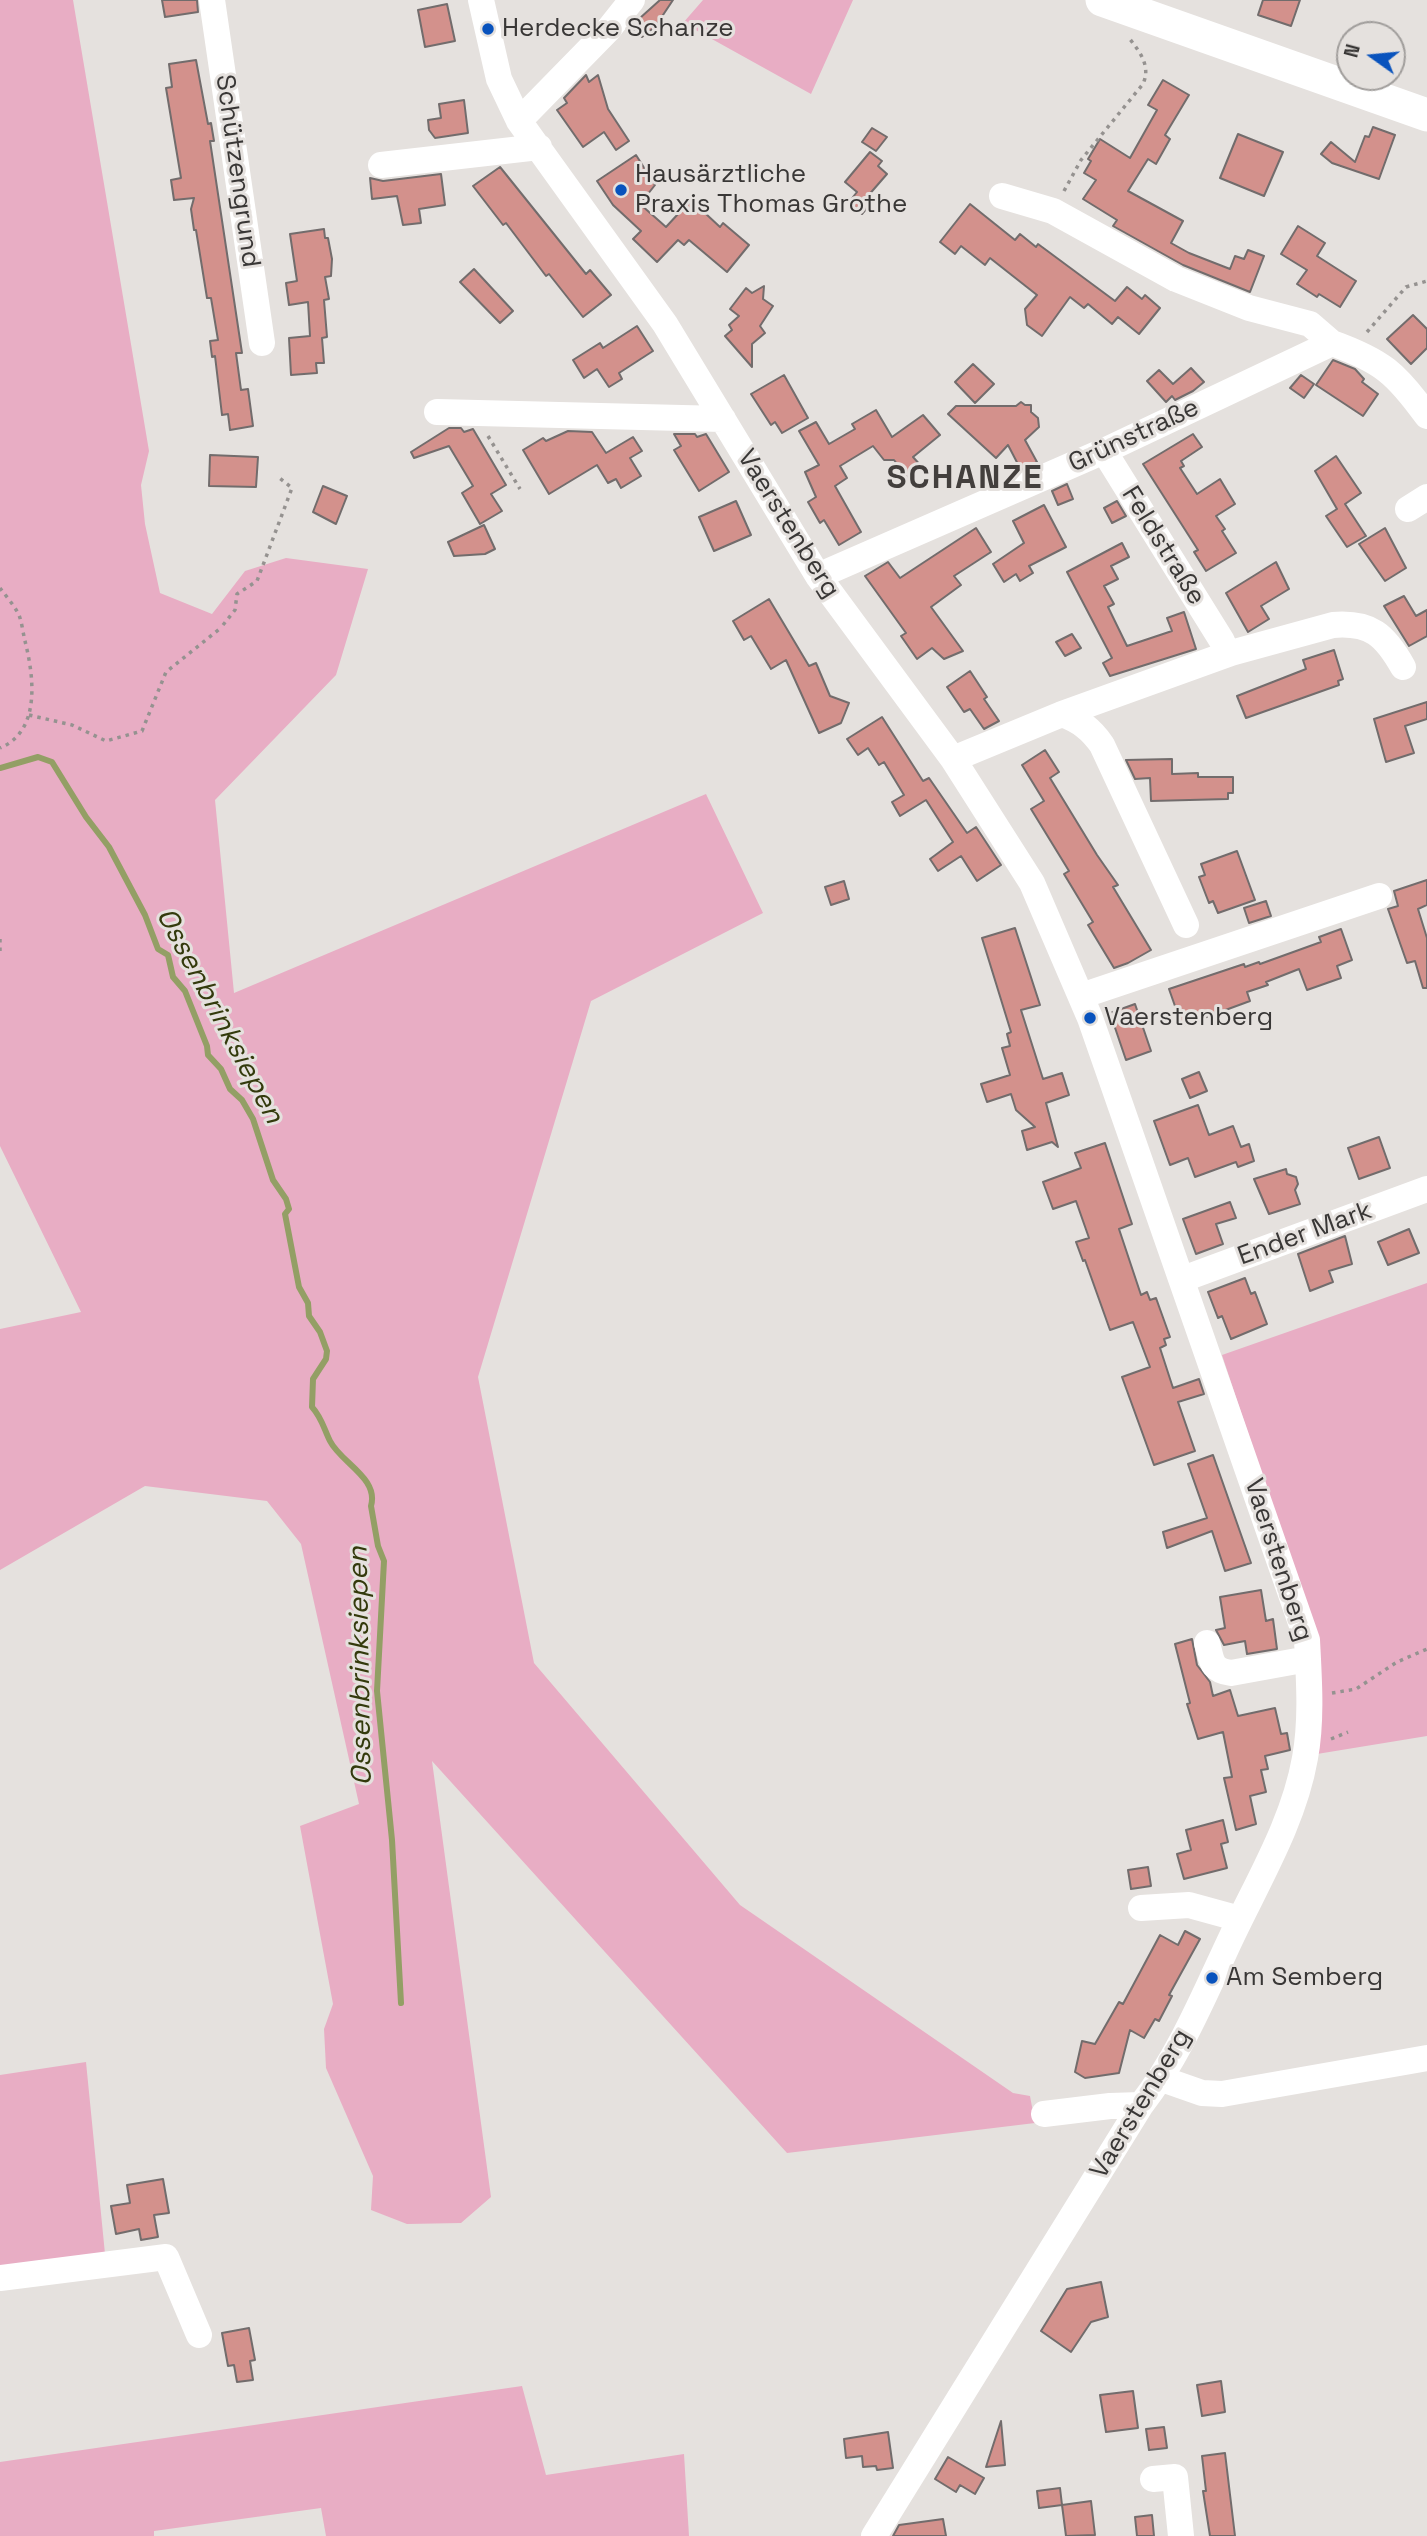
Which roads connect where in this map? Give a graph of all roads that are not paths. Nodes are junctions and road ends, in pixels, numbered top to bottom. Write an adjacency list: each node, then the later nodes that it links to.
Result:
1 (212, 0): 10 (street, Schützengrund)
2 (632, 0): 6 (street)
3 (1102, 0): 5 (main road)
4 (483, 1): 6 (street, Vaerstenberg)
5 (1427, 115)
6 (519, 121): 7 (street, Vaerstenberg)
7 (539, 147): 8 (street); 14 (street, Vaerstenberg)
8 (381, 165)
9 (1002, 197): 11 (street)
10 (262, 343)
11 (1342, 346): 13 (street); 15 (street, Grünstraße)
12 (437, 412): 14 (street)
13 (1427, 416)
14 (723, 419): 16 (street, Vaerstenberg)
15 (1104, 451): 16 (street, Grünstraße); 17 (street, Feldstraße)
16 (818, 576): 20 (street, Vaerstenberg)
17 (1222, 641)
18 (1403, 667): 19 (street)
19 (1062, 714): 20 (street); 22 (street)
20 (953, 759): 23 (street, Vaerstenberg)
21 (1379, 896): 23 (street)
22 (1186, 925)
23 (1081, 996): 25 (street, Vaerstenberg)
24 (1427, 1189): 25 (street, Ender Mark)
25 (1183, 1279): 27 (street, Vaerstenberg)
26 (1207, 1643): 27 (street)
27 (1308, 1659): 29 (street, Vaerstenberg)
28 (1141, 1908): 29 (street)
29 (1240, 1919): 31 (street, Vaerstenberg)
30 (1427, 2058): 31 (street)
31 (1162, 2079): 32 (street, Vaerstenberg)
32 (1141, 2105): 33 (street); 37 (street, Vaerstenberg)
33 (1044, 2114)
34 (0, 2278): 35 (street)
35 (199, 2334)
36 (1153, 2479): 38 (street)
37 (874, 2536)
38 (1181, 2536)

